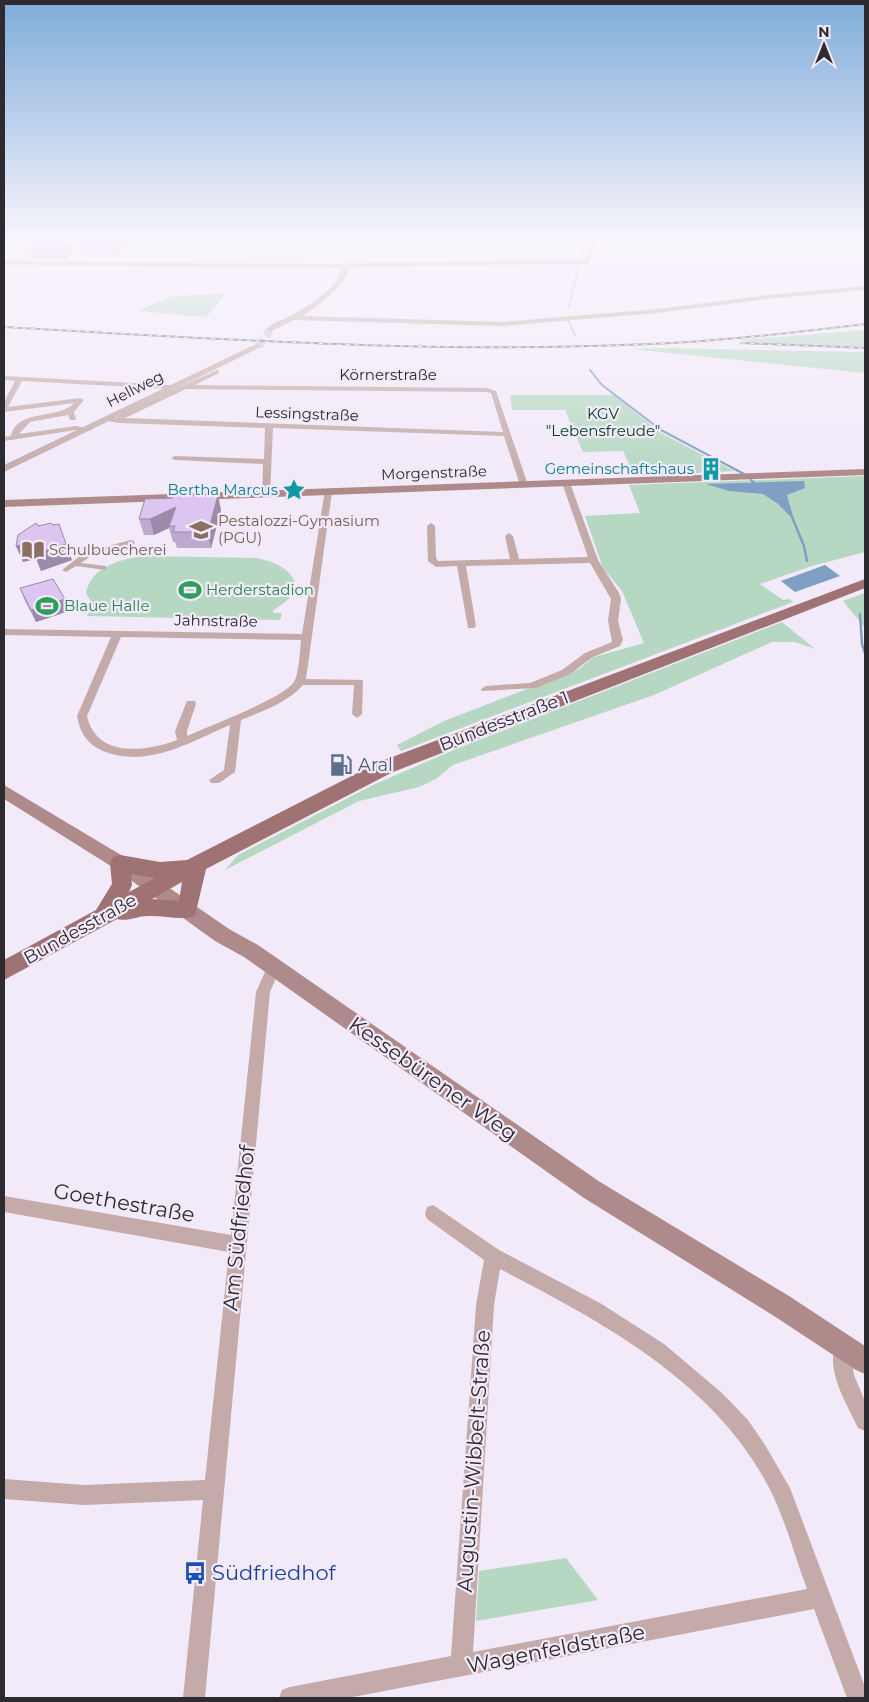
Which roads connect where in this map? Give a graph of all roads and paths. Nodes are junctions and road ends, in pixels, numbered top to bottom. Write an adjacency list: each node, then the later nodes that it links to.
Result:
1 (288, 319): 4 (street)
2 (342, 319): 3 (street)
3 (553, 319)
4 (270, 330)
5 (258, 346): 10 (street, Hellweg)
6 (218, 372): 9 (street, Hellweg)
7 (4, 378): 8 (street)
8 (20, 378): 10 (street); 11 (street)
9 (185, 387): 14 (street, Hellweg); 18 (street, Körnerstraße)
10 (170, 388): 13 (street, Hellweg)
11 (4, 409): 12 (street)
12 (70, 412): 16 (street); 19 (street)
13 (106, 420): 14 (street, Lessingstraße); 17 (street, Hellweg)
14 (119, 421): 15 (street, Lessingstraße)
15 (269, 427): 18 (street, Lessingstraße); 22 (street)
16 (76, 428): 17 (street); 19 (street)
17 (89, 429): 23 (street, Hellweg)
18 (507, 434): 26 (street, Körnerstraße)
19 (14, 438): 20 (street)
20 (4, 439)
21 (175, 458): 22 (street)
22 (267, 462): 28 (street)
23 (4, 469)
24 (865, 472): 25 (main road, Morgenstraße)
25 (566, 483): 26 (main road, Morgenstraße); 33 (street)
26 (524, 485): 27 (main road, Morgenstraße)
27 (328, 492): 28 (main road, Morgenstraße); 43 (street)
28 (266, 495): 29 (main road, Morgenstraße)
29 (4, 504)
30 (431, 526): 36 (street)
31 (509, 536): 34 (street)
32 (130, 542): 35 (street)
33 (593, 560): 34 (street); 45 (street)
34 (515, 562): 36 (street)
35 (74, 564): 37 (street); 38 (street)
36 (461, 564): 40 (street)
37 (103, 568)
38 (66, 570)
39 (865, 583): 53 (main road, Bundesstraße 1)
40 (471, 626)
41 (4, 632): 42 (street, Jahnstraße)
42 (117, 634): 43 (street, Jahnstraße); 49 (street)
43 (307, 638): 44 (street)
44 (300, 682): 47 (street); 48 (street)
45 (486, 689)
46 (190, 704): 49 (street)
47 (357, 714)
48 (236, 718): 49 (street); 50 (street)
49 (183, 742)
50 (215, 780)
51 (4, 791): 52 (main road, Kessebürener Weg)
52 (120, 863): 53 (main road); 54 (main road, Kessebürener Weg); 56 (main road)
53 (197, 864): 54 (main road, Bundesstraße 1); 55 (main road)
54 (156, 888): 55 (main road, Kessebürener Weg); 56 (main road, Bundesstraße)
55 (188, 910): 56 (main road); 57 (main road, Kessebürener Weg)
56 (104, 916): 58 (main road, Bundesstraße)
57 (274, 967): 61 (street, Am Südfriedhof); 63 (main road, Kessebürener Weg)
58 (4, 971)
59 (4, 1204): 61 (street, Goethestraße)
60 (433, 1213): 62 (street)
61 (237, 1245): 67 (street, Am Südfriedhof)
62 (493, 1256): 68 (street); 69 (street, Augustin-Wibbelt-Straße)
63 (844, 1346): 64 (main road, Kessebürener Weg); 65 (street)
64 (865, 1361)
65 (865, 1421)
66 (4, 1489): 67 (street)
67 (213, 1490): 70 (street, Am Südfriedhof)
68 (822, 1597): 69 (street, Wagenfeldstraße); 72 (street)
69 (461, 1667): 71 (street, Wagenfeldstraße)
70 (194, 1698)
71 (290, 1698)
72 (858, 1698)

